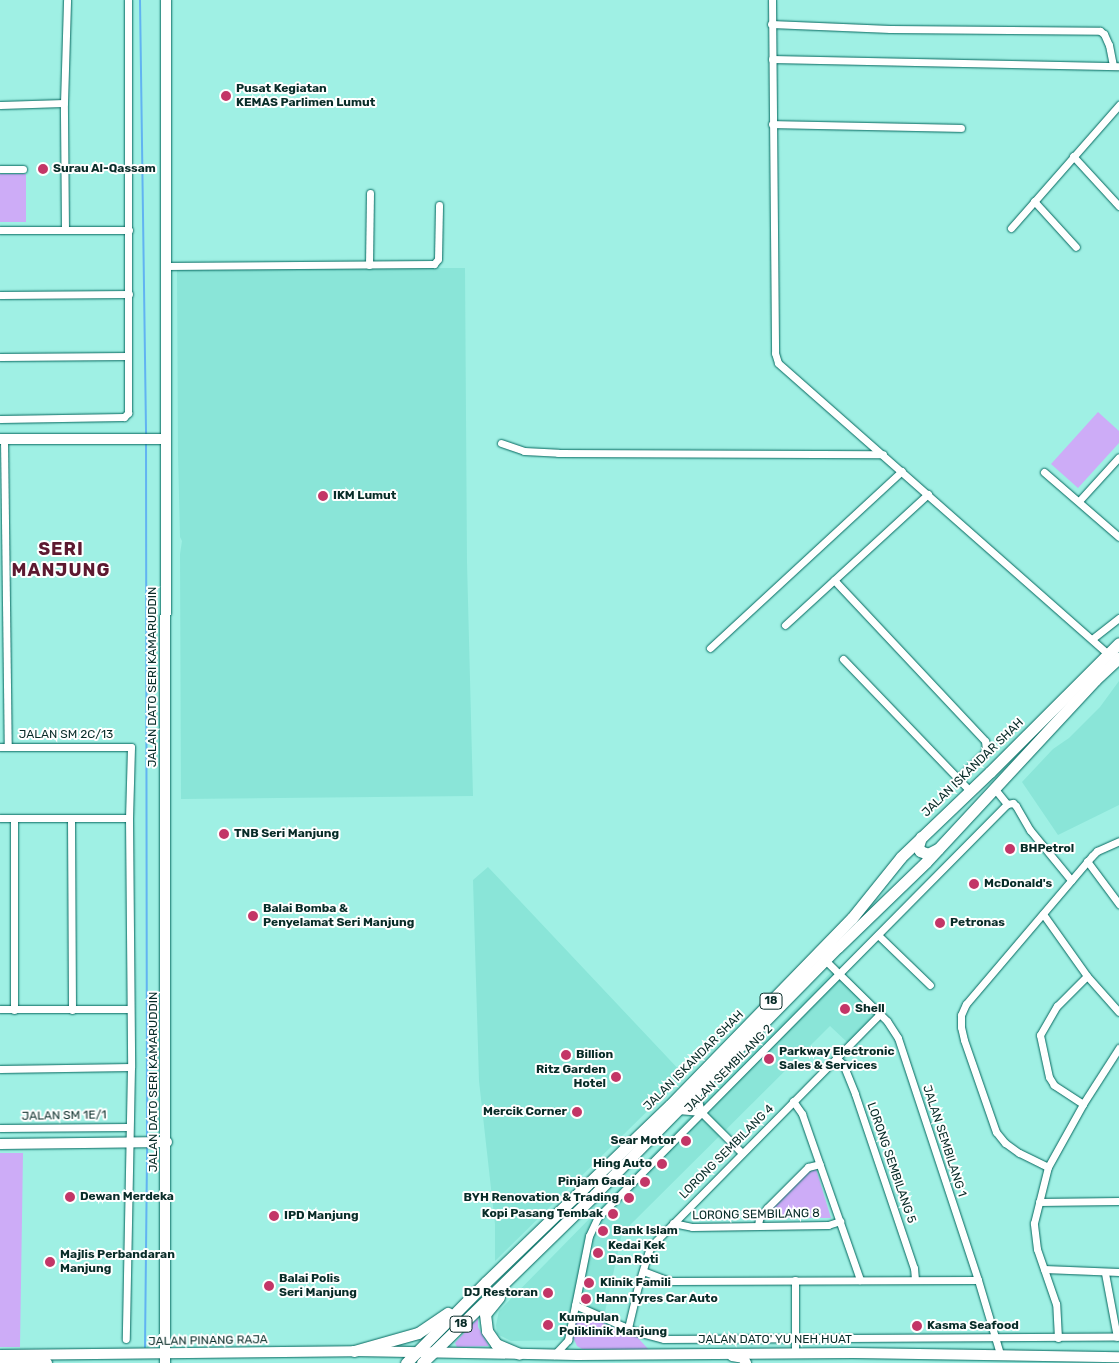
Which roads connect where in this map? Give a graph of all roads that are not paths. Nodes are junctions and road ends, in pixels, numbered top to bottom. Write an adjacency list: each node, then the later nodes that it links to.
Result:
1 (67, 0): 8 (street)
2 (128, 0): 23 (street)
3 (166, 0): 26 (street, JALAN DATO SERI KAMARUDDIN)
4 (772, 0): 5 (street)
5 (771, 24): 6 (street); 7 (street)
6 (772, 59): 7 (street); 11 (street)
7 (1116, 66)
8 (64, 103): 9 (street); 22 (street)
9 (0, 105)
10 (1118, 109): 13 (street)
11 (772, 124): 12 (street); 35 (street)
12 (961, 128)
13 (1073, 156): 17 (street); 19 (street)
14 (23, 168): 15 (street)
15 (0, 169)
16 (370, 193): 25 (street)
17 (1034, 201): 20 (street); 24 (street)
18 (439, 205): 25 (street)
19 (1119, 206)
20 (1011, 228)
21 (0, 230): 22 (street)
22 (65, 230): 23 (street)
23 (129, 230): 27 (street)
24 (1076, 247)
25 (368, 265): 26 (street)
26 (165, 266): 33 (street, JALAN DATO SERI KAMARUDDIN)
27 (129, 294): 28 (street); 29 (street)
28 (0, 295)
29 (128, 356): 30 (street); 31 (street)
30 (0, 357)
31 (0, 420)
32 (2, 439): 33 (street); 36 (street)
33 (165, 439): 93 (street, JALAN DATO SERI KAMARUDDIN)
34 (501, 443): 35 (street)
35 (883, 454): 38 (street)
36 (2, 457): 52 (street)
37 (1119, 457): 41 (street)
38 (902, 471): 40 (street); 48 (street)
39 (1044, 472): 41 (street)
40 (928, 494): 43 (street); 46 (street)
41 (1079, 501): 42 (street)
42 (1117, 532)
43 (834, 580): 45 (street); 54 (street)
44 (1119, 618): 46 (street)
45 (785, 625)
46 (1092, 639): 49 (street)
47 (1119, 643): 49 (main road, JALAN ISKANDAR SHAH / 18)
48 (710, 648)
49 (1107, 653): 56 (main road, JALAN ISKANDAR SHAH / 18)
50 (1119, 658): 55 (main road, JALAN ISKANDAR SHAH / 18)
51 (843, 659): 54 (street)
52 (4, 681): 53 (street)
53 (4, 747): 60 (street, JALAN SM 2C/13)
54 (958, 778): 56 (street)
55 (994, 788): 57 (street); 64 (main road, JALAN ISKANDAR SHAH / 18)
56 (970, 791): 62 (main road, JALAN ISKANDAR SHAH / 18)
57 (1008, 804): 68 (street); 71 (street, JALAN SEMBILANG 2)
58 (0, 818): 59 (street)
59 (14, 818): 61 (street); 78 (street)
60 (129, 818): 61 (street); 76 (street)
61 (72, 819): 79 (street)
62 (921, 837): 64 (main road); 66 (main road, JALAN ISKANDAR SHAH / 18)
63 (1119, 841): 65 (street)
64 (939, 849): 67 (main road, JALAN ISKANDAR SHAH / 18)
65 (1088, 861): 68 (street); 69 (street)
66 (894, 865): 67 (main road); 113 (main road, JALAN ISKANDAR SHAH / 18)
67 (909, 880): 72 (main road, JALAN ISKANDAR SHAH / 18)
68 (1071, 880): 70 (street)
69 (1119, 904)
70 (1043, 914): 74 (street); 98 (street)
71 (878, 935): 73 (street, JALAN SEMBILANG 2); 75 (street)
72 (825, 960): 73 (street, JALAN SEMBILANG 1); 86 (main road, JALAN ISKANDAR SHAH / 18)
73 (840, 975): 81 (street, JALAN SEMBILANG 1); 90 (street, JALAN SEMBILANG 2)
74 (1087, 976): 80 (street); 88 (street)
75 (930, 985)
76 (130, 1009): 79 (street); 84 (street)
77 (0, 1010): 78 (street)
78 (14, 1010): 79 (street)
79 (72, 1010)
80 (1119, 1012)
81 (880, 1014): 83 (street, LORONG SEMBILANG 4); 112 (street, JALAN SEMBILANG 1)
82 (1119, 1048): 88 (street)
83 (836, 1058): 87 (street, LORONG SEMBILANG 4); 111 (street, LORONG SEMBILANG 5)
84 (131, 1066): 85 (street); 91 (street)
85 (0, 1069)
86 (696, 1092): 89 (main road, JALAN ISKANDAR SHAH / 18); 90 (street)
87 (793, 1101): 96 (street, LORONG SEMBILANG 4); 97 (street)
88 (1083, 1104): 98 (street)
89 (678, 1110): 90 (street); 104 (main road, JALAN ISKANDAR SHAH / 18)
90 (701, 1112): 96 (street); 114 (street, JALAN SEMBILANG 2)
91 (129, 1127): 92 (street, JALAN SM 1E/1); 95 (street)
92 (0, 1128)
93 (167, 1142): 95 (street); 135 (street, JALAN DATO SERI KAMARUDDIN)
94 (0, 1144): 95 (street)
95 (128, 1144): 118 (street)
96 (742, 1153): 102 (street, LORONG SEMBILANG 4)
97 (820, 1164): 101 (street); 103 (street)
98 (1048, 1167): 100 (street)
99 (1119, 1201): 100 (street)
100 (1039, 1202): 105 (street)
101 (840, 1221): 103 (street, LORONG SEMBILANG 8); 110 (street)
102 (673, 1223): 103 (street, LORONG SEMBILANG 8); 106 (street, LORONG SEMBILANG 4)
103 (758, 1226)
104 (551, 1237): 124 (main road, JALAN ISKANDAR SHAH / 18); 127 (main road)
105 (1044, 1269): 108 (street); 117 (street)
106 (643, 1271): 109 (street); 115 (street, LORONG SEMBILANG 4)
107 (1119, 1272): 108 (street)
108 (1105, 1273): 116 (street)
109 (795, 1280): 110 (street); 119 (street)
110 (860, 1280): 111 (street)
111 (915, 1280): 112 (street)
112 (978, 1280): 120 (street, JALAN SEMBILANG 1)
113 (486, 1282): 122 (main road); 134 (main road, JALAN ISKANDAR SHAH / 18)
114 (575, 1305): 115 (street); 121 (street, JALAN SEMBILANG 2)
115 (628, 1328): 119 (street)
116 (1118, 1337): 117 (street)
117 (1058, 1338): 120 (street)
118 (126, 1339)
119 (795, 1339): 120 (street); 123 (street)
120 (995, 1339): 128 (street, JALAN SEMBILANG 1)
121 (568, 1340): 130 (street); 131 (street)
122 (354, 1351): 133 (street, JALAN PINANG RAJA); 134 (street, JALAN PINANG RAJA)
123 (795, 1352): 125 (street, JALAN DATO' YU NEH HUAT); 126 (street, JALAN DATO' YU NEH HUAT)
124 (432, 1353): 127 (street, JALAN DATO' YU NEH HUAT); 134 (main road, JALAN ISKANDAR SHAH / 18)
125 (704, 1353): 131 (street, JALAN DATO' YU NEH HUAT); 140 (street)
126 (934, 1353): 128 (street, JALAN DATO' YU NEH HUAT); 141 (street)
127 (519, 1354): 130 (street, JALAN DATO' YU NEH HUAT)
128 (1000, 1354): 136 (street, JALAN DATO' YU NEH HUAT)
129 (0, 1355): 135 (street, JALAN PINANG RAJA)
130 (554, 1355): 131 (street, JALAN DATO' YU NEH HUAT)
131 (578, 1356)
132 (1119, 1357): 136 (street, JALAN DATO' YU NEH HUAT)
133 (242, 1358): 135 (street, JALAN PINANG RAJA)
134 (419, 1358): 139 (main road, JALAN ISKANDAR SHAH / 18)
135 (165, 1359)
136 (1086, 1360)
137 (0, 1363): 138 (street)
138 (47, 1363)
139 (406, 1363)
140 (746, 1363)
141 (910, 1363)

